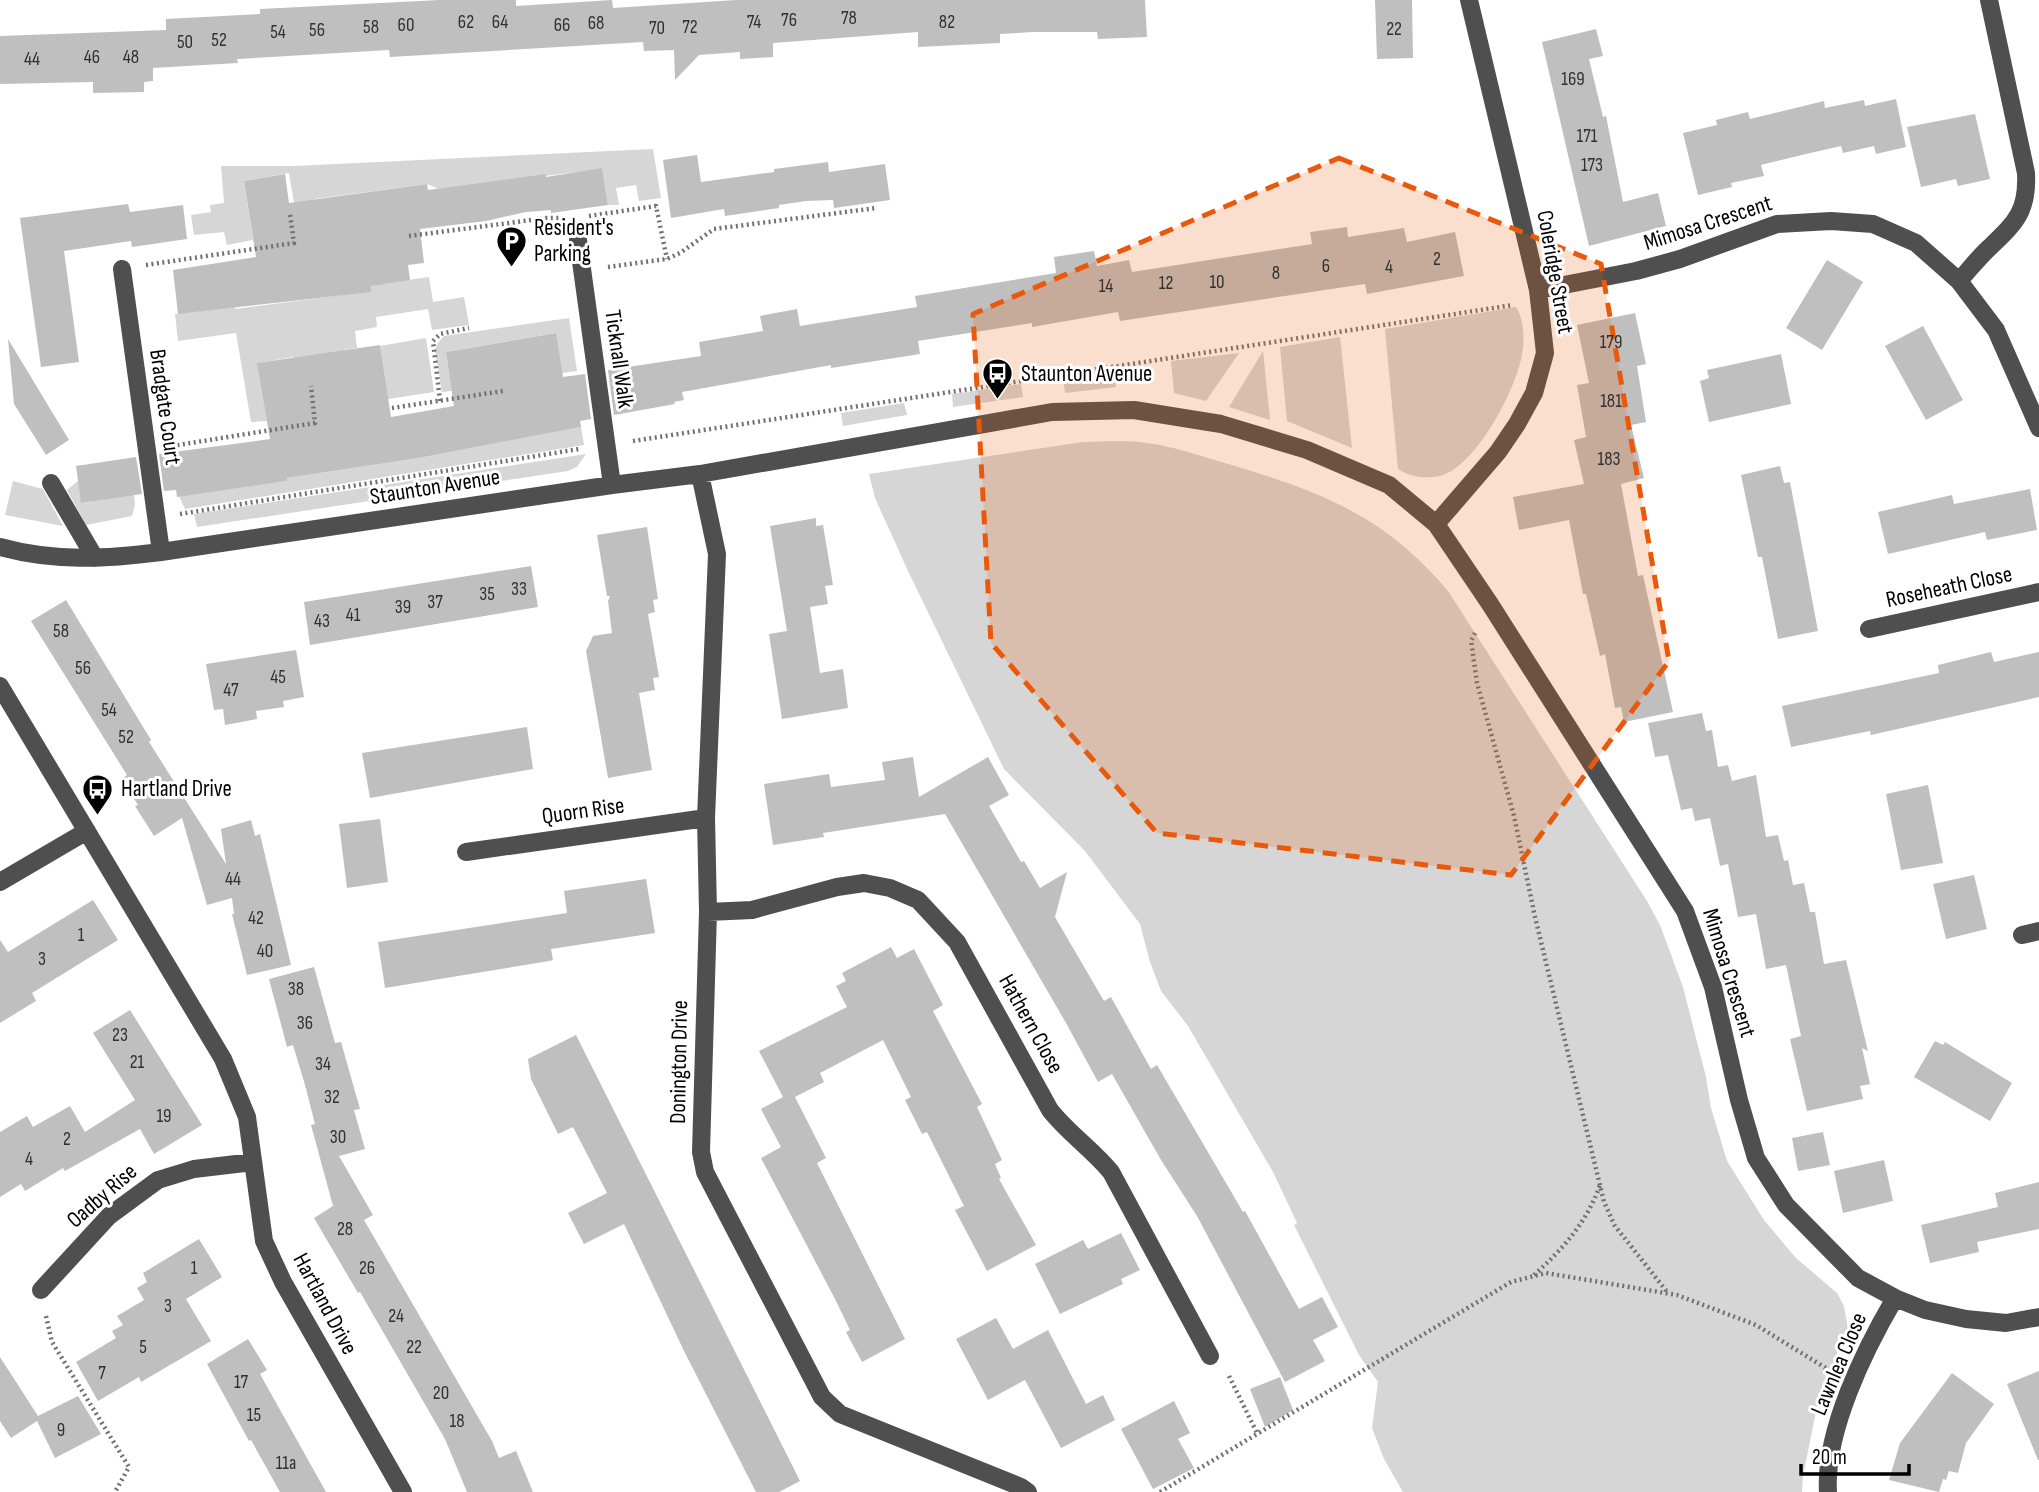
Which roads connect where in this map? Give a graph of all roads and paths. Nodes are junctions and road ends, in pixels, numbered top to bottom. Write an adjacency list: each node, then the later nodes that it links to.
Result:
1 (1469, 0): 9 (street, Coleridge Street)
2 (1989, 0): 8 (street)
3 (876, 208): 7 (path)
4 (290, 214): 6 (path)
5 (578, 240): 7 (street, Ticknall Walk)
6 (122, 269): 17 (street, Bradgate Court)
7 (582, 271): 16 (street, Ticknall Walk)
8 (1959, 281): 9 (street, Mimosa Crescent); 15 (street, Mimosa Crescent)
9 (1539, 295): 16 (path); 22 (street, Coleridge Street)
10 (469, 328): 13 (path)
11 (311, 386): 17 (path)
12 (503, 391): 13 (path)
13 (440, 401): 14 (path)
14 (392, 408)
15 (2039, 428)
16 (606, 445): 20 (street, Ticknall Walk); 21 (path)
17 (146, 450): 21 (street, Bradgate Court)
18 (700, 474): 20 (street, Staunton Avenue); 22 (street, Staunton Avenue); 30 (street, Donington Drive)
19 (51, 483): 25 (street)
20 (612, 485): 24 (street, Staunton Avenue)
21 (155, 518): 24 (street, Bradgate Court)
22 (1436, 524): 27 (street, Mimosa Crescent)
23 (0, 547): 25 (street, Staunton Avenue)
24 (161, 552): 25 (street, Staunton Avenue)
25 (95, 558)
26 (2039, 592): 28 (street, Roseheath Close)
27 (1490, 604): 36 (path); 40 (street, Mimosa Crescent)
28 (1870, 629)
29 (0, 686): 31 (street, Hartland Drive)
30 (706, 818): 32 (street, Quorn Rise); 34 (street, Donington Drive)
31 (87, 831): 33 (street); 35 (street, Hartland Drive)
32 (466, 852)
33 (0, 883)
34 (708, 912): 42 (street, Hathern Close); 47 (street, Donington Drive)
35 (253, 1162): 38 (street, Oadby Rise); 46 (street, Hartland Drive)
36 (1601, 1184): 37 (path); 39 (path)
37 (1532, 1276): 39 (path); 44 (path)
38 (41, 1290): 45 (path)
39 (1668, 1294): 43 (path)
40 (1895, 1298): 41 (street, Mimosa Crescent); 43 (street, Lawnlea Close)
41 (2039, 1317)
42 (1210, 1356): 44 (path)
43 (1852, 1384): 49 (street, Lawnlea Close)
44 (1258, 1435): 48 (path)
45 (115, 1492)
46 (403, 1492)
47 (1028, 1492)
48 (1160, 1492)
49 (1828, 1492)

